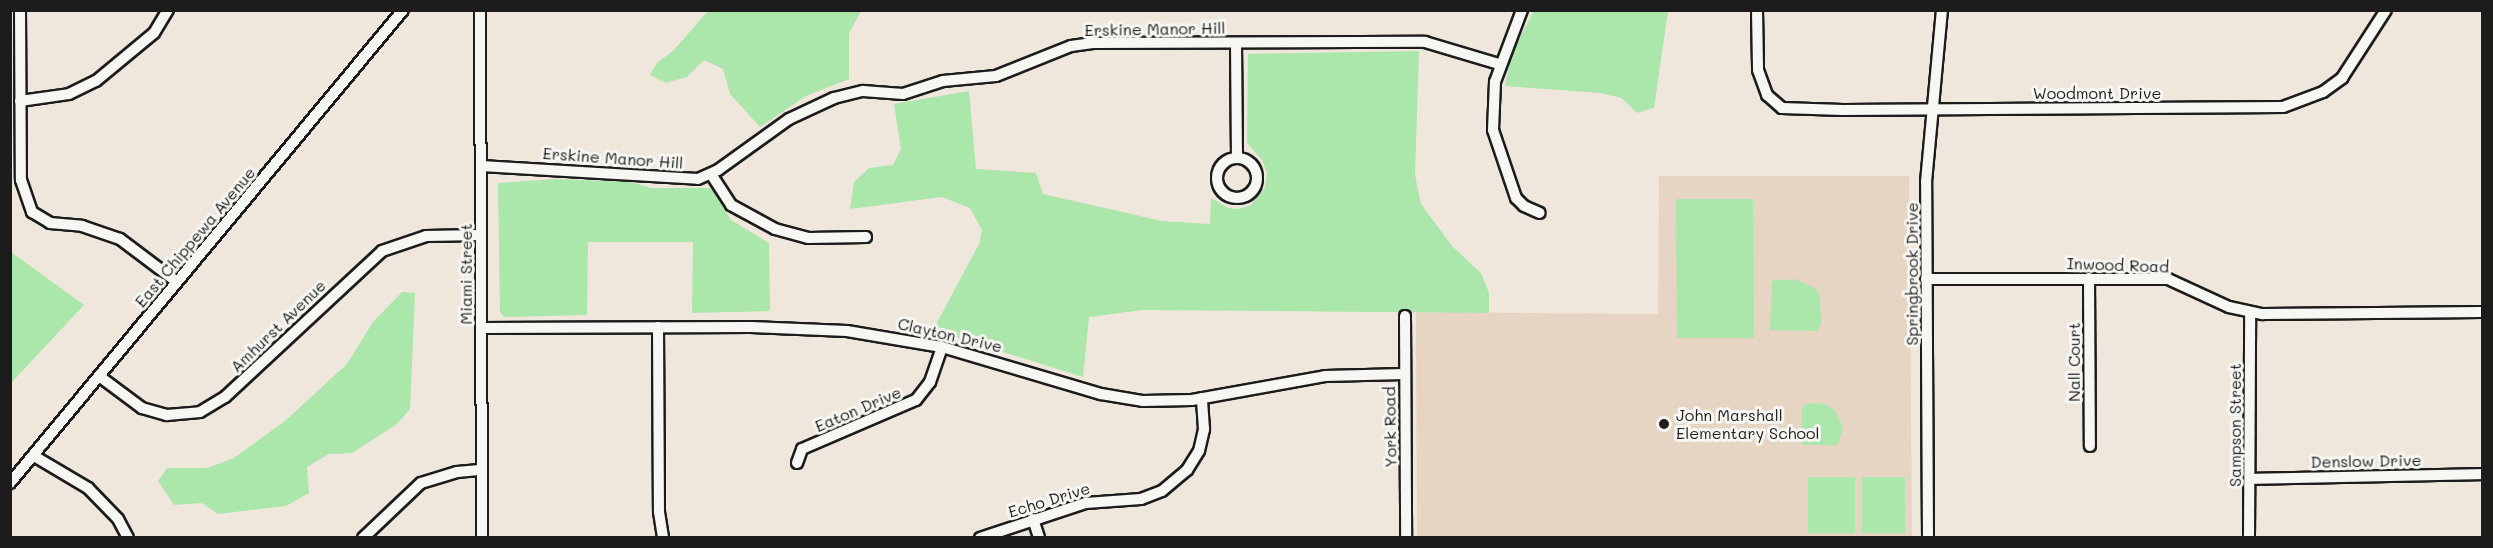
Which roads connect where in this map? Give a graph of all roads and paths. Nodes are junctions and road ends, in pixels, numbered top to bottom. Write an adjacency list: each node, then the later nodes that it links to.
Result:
1 (20, 10): 11 (street)
2 (168, 10): 11 (street)
3 (403, 10): 21 (street, East Chippewa Avenue)
4 (480, 10): 14 (street, Miami Street)
5 (1522, 10): 10 (street)
6 (1757, 10): 12 (street, Woodmont Drive)
7 (1942, 10): 12 (street, Springbrook Drive)
8 (2386, 10): 12 (street, Woodmont Drive)
9 (1236, 43): 10 (street, Erskine Manor Hill); 13 (street); 15 (street, Erskine Manor Hill)
10 (1499, 64): 16 (street)
11 (20, 101): 21 (street)
12 (1933, 108): 20 (street, Springbrook Drive)
13 (1237, 158)
14 (481, 166): 15 (street, Erskine Manor Hill); 17 (street, Miami Street)
15 (711, 174): 18 (street)
16 (1540, 213)
17 (481, 235): 26 (street, Miami Street); 29 (street, Amhurst Avenue)
18 (866, 237)
19 (2089, 278): 20 (street, Inwood Road); 23 (street, Inwood Road); 31 (street, Nall Court)
20 (1926, 279): 46 (street, Springbrook Drive)
21 (177, 282): 29 (street, East Chippewa Avenue)
22 (2482, 312): 23 (street, Inwood Road)
23 (2250, 313): 36 (street, Sampson Street)
24 (1405, 316): 28 (street, York Road)
25 (658, 327): 26 (street, Clayton Drive); 27 (street, Clayton Drive); 42 (street)
26 (481, 328): 34 (street, Miami Street)
27 (942, 346): 30 (street, Clayton Drive); 33 (street, Eaton Drive)
28 (1404, 374): 30 (street, Clayton Drive); 45 (street, York Road)
29 (99, 376): 32 (street, East Chippewa Avenue)
30 (1202, 398): 38 (street, Echo Drive)
31 (2090, 446)
32 (34, 456): 37 (street, East Chippewa Avenue); 39 (street)
33 (797, 463)
34 (482, 470): 40 (street); 41 (street, Miami Street)
35 (2482, 474): 36 (street, Denslow Drive)
36 (2250, 479): 47 (street, Sampson Street)
37 (10, 483)
38 (1033, 519): 43 (street, Echo Drive); 44 (street)
39 (128, 537)
40 (363, 537)
41 (482, 537)
42 (663, 537)
43 (980, 537)
44 (1039, 537)
45 (1406, 537)
46 (1928, 537)
47 (2249, 537)

